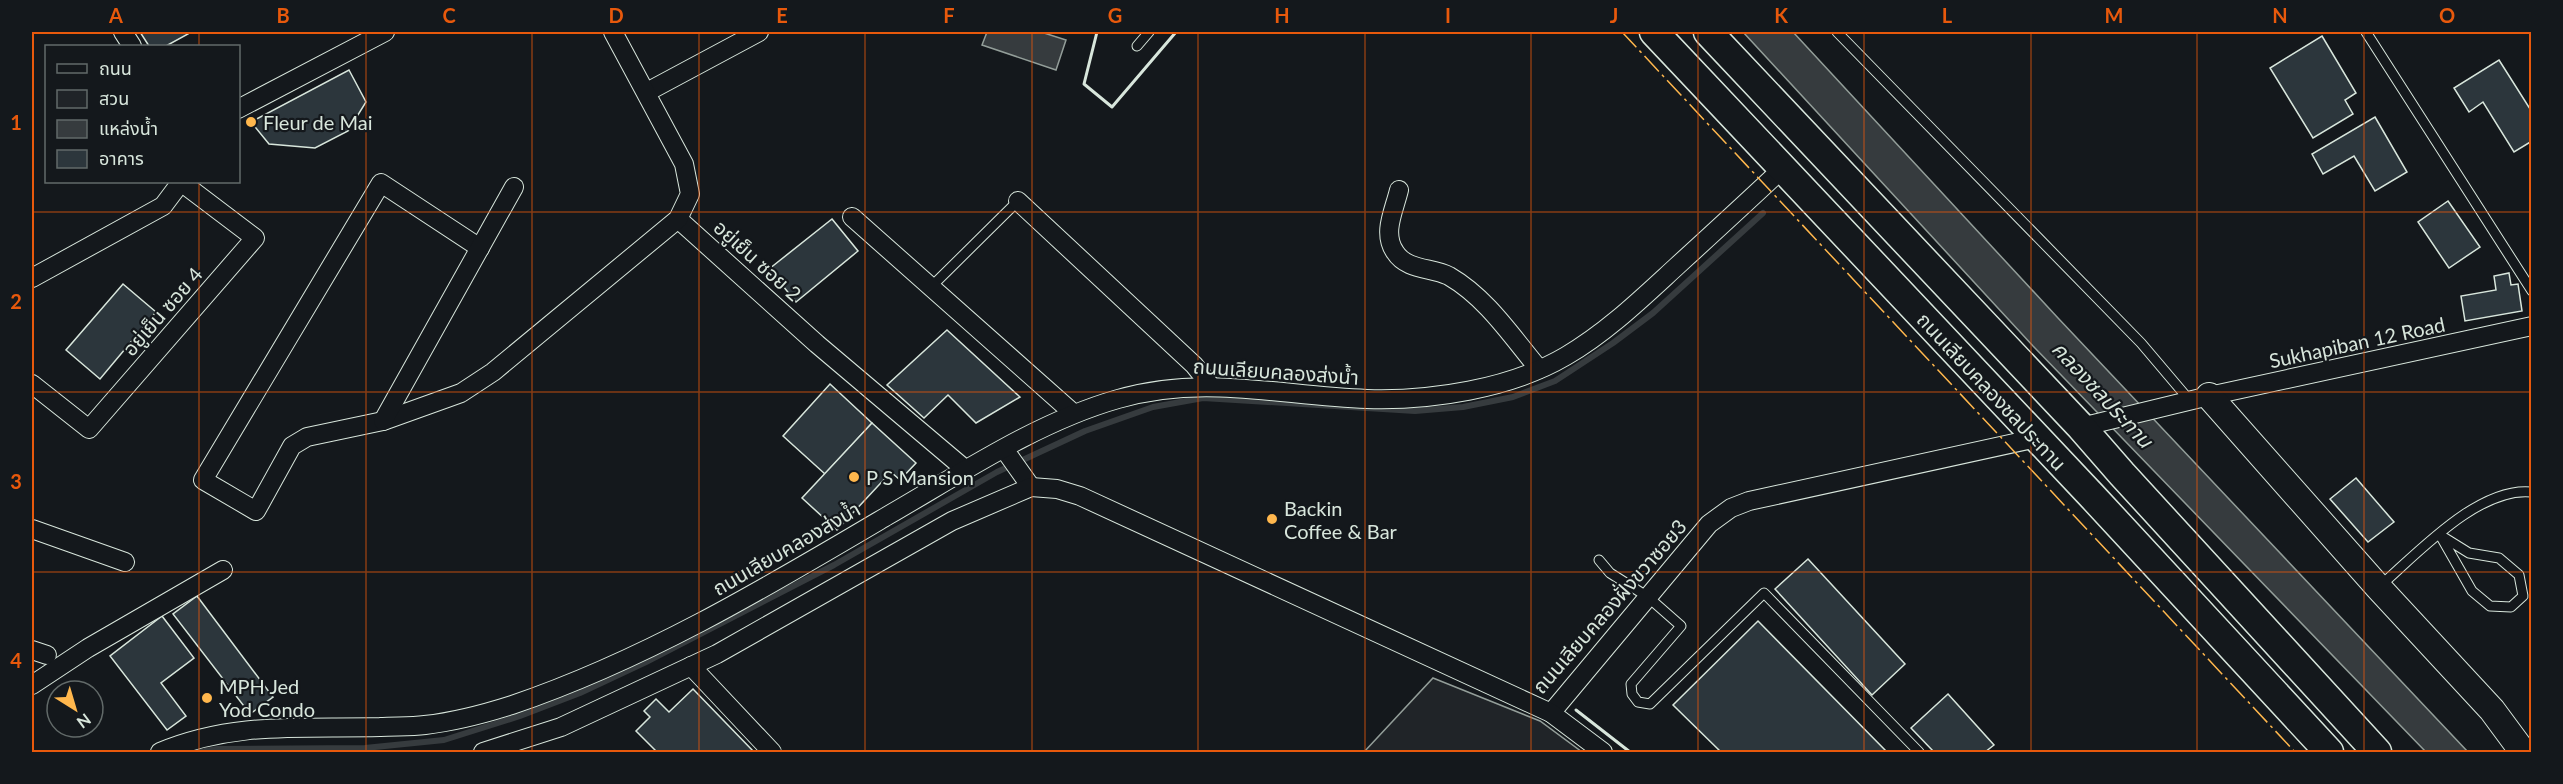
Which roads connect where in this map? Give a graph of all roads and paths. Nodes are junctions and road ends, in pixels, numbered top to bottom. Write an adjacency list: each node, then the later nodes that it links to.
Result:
1 (123, 32): 10 (street)
2 (385, 32): 13 (street)
3 (613, 32): 12 (street)
4 (759, 32): 12 (street)
5 (1149, 32): 11 (lane)
6 (1654, 32): 14 (main road, ถนนเลียบคลองชลประทาน)
7 (1708, 32): 26 (main road, ถนนเลียบคลองชลประทาน)
8 (1837, 32): 31 (lane)
9 (2366, 32): 25 (lane)
10 (131, 45)
11 (1137, 46)
12 (647, 92): 21 (street)
13 (240, 108)
14 (1782, 169): 28 (street, ถนนเลียบคลองส่งน้ำ); 33 (main road, ถนนเลียบคลองชลประทาน)
15 (180, 183): 23 (street)
16 (182, 183): 29 (street, อยู่เย็น ซอย 4)
17 (514, 187): 22 (street)
18 (1399, 190): 28 (street)
19 (1018, 201): 24 (lane); 30 (street)
20 (852, 217): 24 (street)
21 (678, 219): 34 (street); 38 (street, อยู่เย็น ซอย 2)
22 (480, 248): 34 (street); 34 (street)
23 (32, 278)
24 (931, 286): 32 (street)
25 (2532, 291)
26 (1972, 312): 33 (main road); 35 (main road, ถนนเลียบคลองชลประทาน)
27 (2532, 326): 31 (street, Sukhapiban 12 Road)
28 (1539, 369): 30 (street, ถนนเลียบคลองส่งน้ำ)
29 (32, 384)
30 (1210, 385): 32 (street, ถนนเลียบคลองส่งน้ำ)
31 (2200, 399): 35 (street, Sukhapiban 12 Road); 48 (main road)
32 (1073, 413): 37 (street, ถนนเลียบคลองส่งน้ำ)
33 (2015, 414): 36 (main road, ถนนเลียบคลองชลประทาน)
34 (383, 421)
35 (2081, 427): 39 (main road, ถนนเลียบคลองชลประทาน)
36 (2037, 438): 42 (main road, ถนนเลียบคลองชลประทาน); 49 (street, ถนนเลียบคลองฝั่งขวาซอย3)
37 (1004, 450): 38 (street, ถนนเลียบคลองส่งน้ำ); 40 (street)
38 (966, 470): 53 (street, ถนนเลียบคลองส่งน้ำ)
39 (2122, 474): 42 (main road); 60 (main road, ถนนเลียบคลองชลประทาน)
40 (1031, 487): 50 (street); 52 (street, ถนนเลียบคลองฝั่งขวาซอย3)
41 (2532, 492): 44 (lane)
42 (2092, 496): 59 (main road, ถนนเลียบคลองชลประทาน)
43 (32, 529): 46 (street)
44 (2440, 535): 44 (lane); 48 (lane)
45 (1599, 560): 49 (lane)
46 (125, 562)
47 (223, 570): 51 (street)
48 (2378, 587): 61 (main road)
49 (1648, 597): 52 (street, ถนนเลียบคลองฝั่งขวาซอย3); 58 (lane)
50 (691, 666): 55 (street); 56 (street)
51 (32, 685)
52 (1551, 713): 57 (street)
53 (204, 744): 54 (street, ถนนเลียบคลองส่งน้ำ)
54 (160, 753)
55 (483, 753)
56 (772, 753)
57 (1603, 753)
58 (1918, 753)
59 (2329, 753)
60 (2377, 753)
61 (2523, 753)

